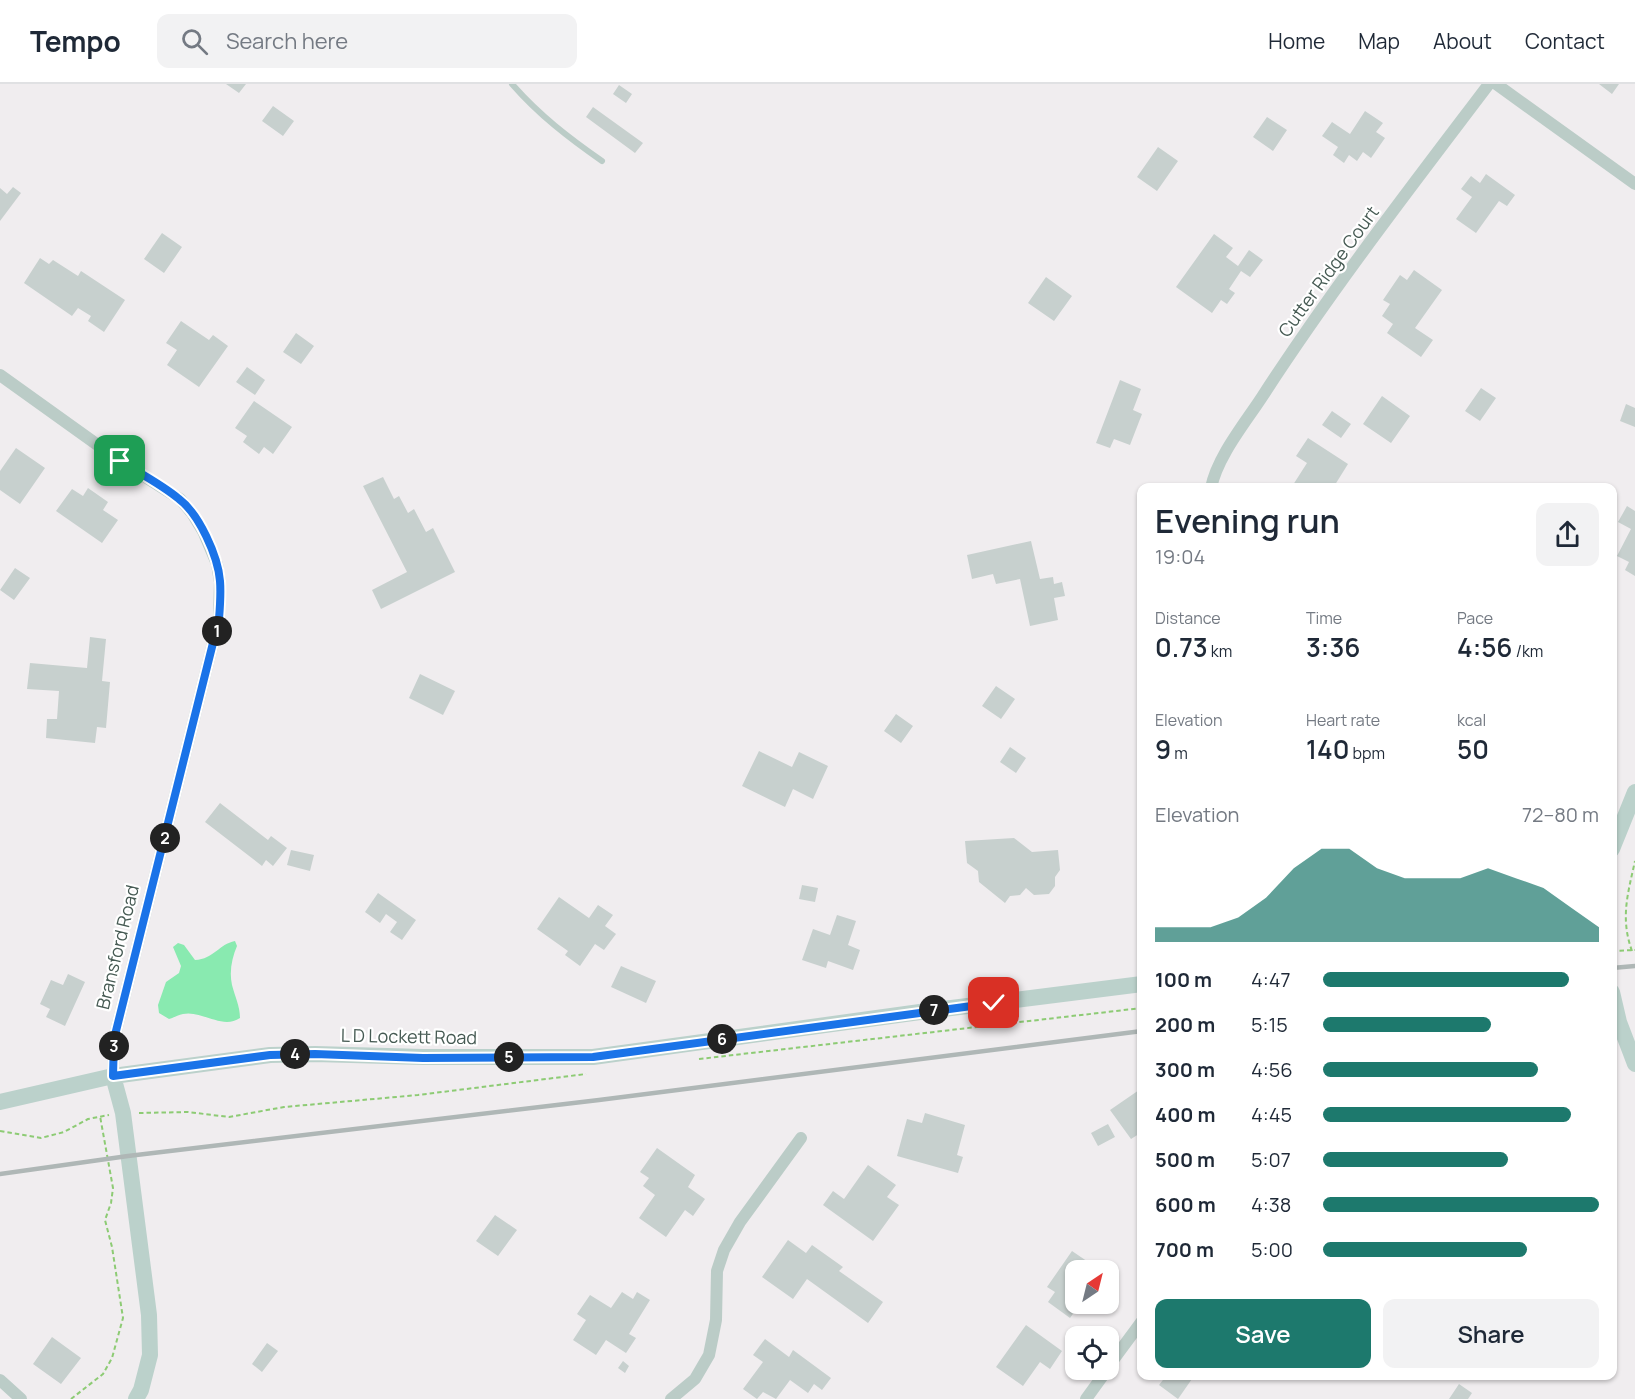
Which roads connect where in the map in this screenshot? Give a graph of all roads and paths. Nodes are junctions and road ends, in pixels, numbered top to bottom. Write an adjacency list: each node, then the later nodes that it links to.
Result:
1 (512, 84): 4 (lane)
2 (1489, 84): 7 (street, Cutter Ridge Court)
3 (1496, 84): 5 (street)
4 (602, 161)
5 (1635, 184)
6 (0, 375): 16 (street, Bransford Road)
7 (1212, 483)
8 (1635, 792): 9 (main road)
9 (1617, 837)
10 (1635, 861): 11 (path)
11 (1633, 950): 12 (path)
12 (1617, 951)
13 (1137, 985): 16 (main road, L D Lockett Road)
14 (1617, 1013): 15 (main road)
15 (1635, 1064)
16 (113, 1076): 17 (main road, L D Lockett Road); 26 (main road, Bransford Road)
17 (0, 1102)
18 (100, 1116): 25 (path)
19 (801, 1138): 27 (street)
20 (1137, 1328): 21 (street)
21 (1119, 1353)
22 (0, 1380): 24 (street)
23 (1100, 1380): 28 (street)
24 (21, 1399)
25 (71, 1399)
26 (136, 1399)
27 (671, 1399)
28 (1086, 1399)

